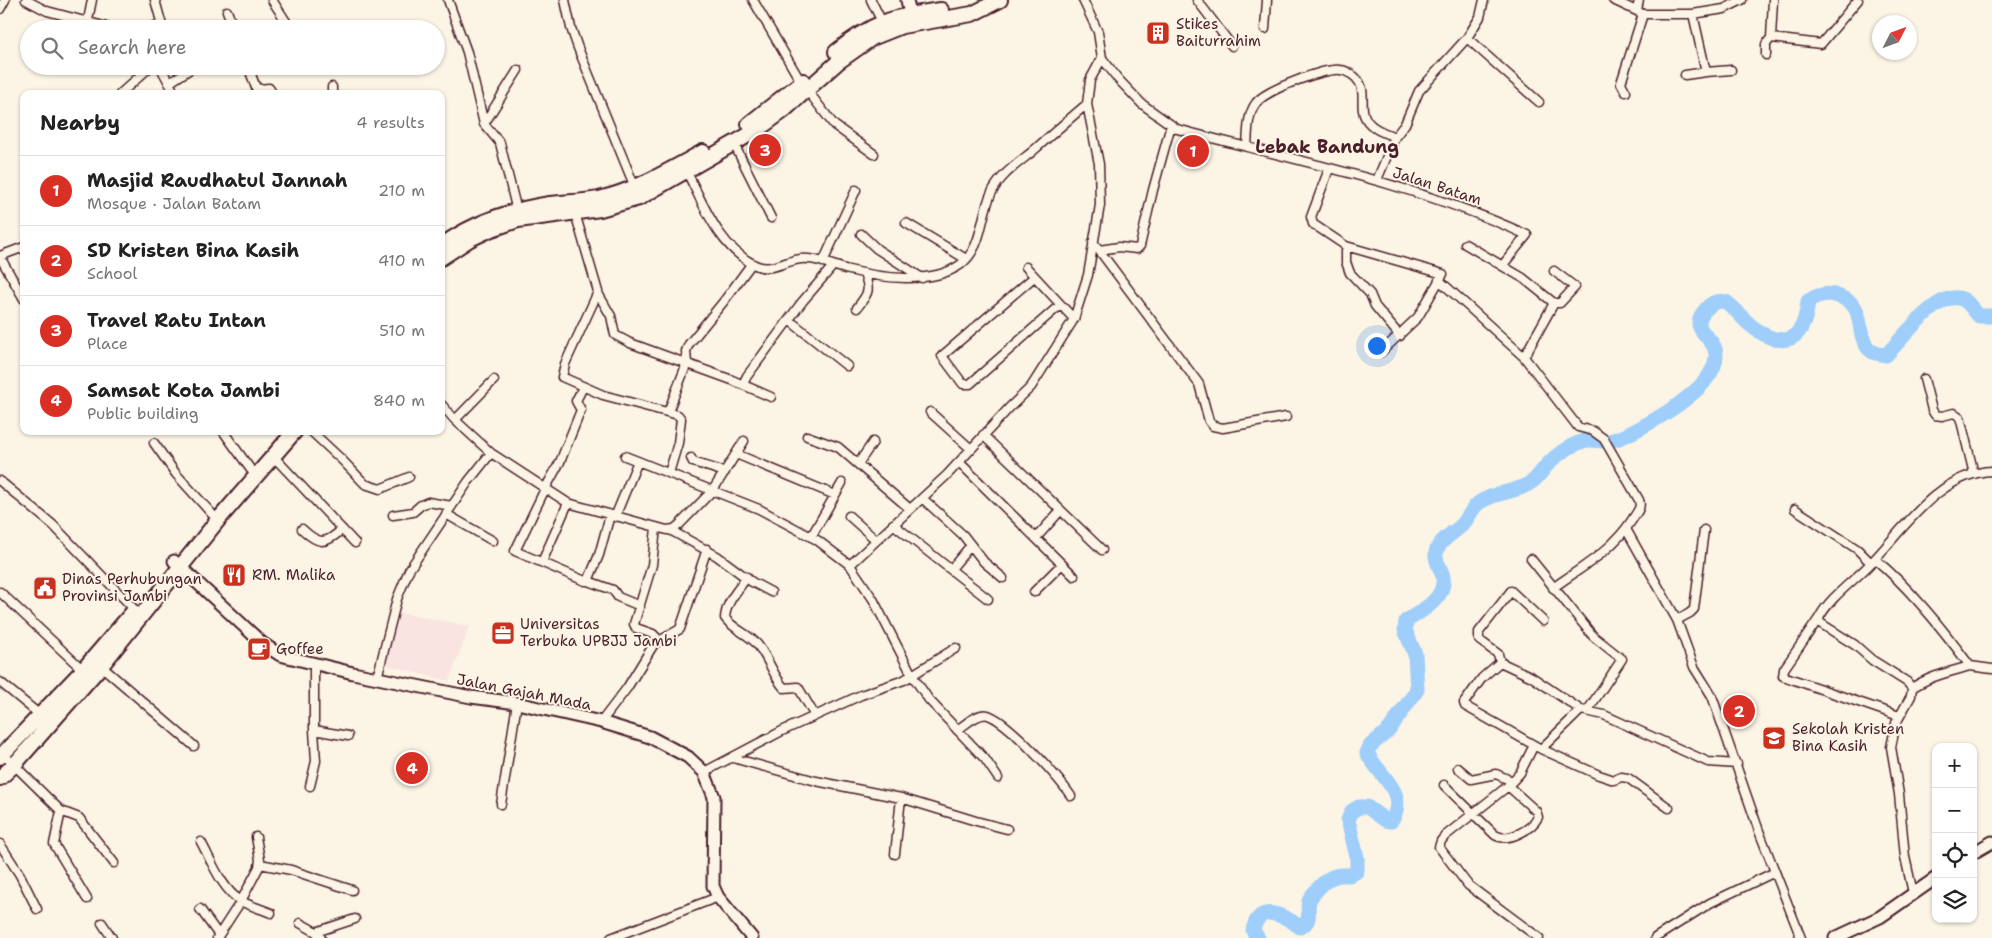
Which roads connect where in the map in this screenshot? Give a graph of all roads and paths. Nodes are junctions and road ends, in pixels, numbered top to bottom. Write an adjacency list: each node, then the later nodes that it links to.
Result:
1 (5, 0): 22 (street)
2 (26, 0): 26 (street)
3 (92, 0): 26 (street)
4 (155, 0): 27 (street)
5 (272, 0): 29 (street)
6 (448, 0): 53 (street)
7 (566, 0): 63 (street)
8 (753, 0): 46 (street)
9 (871, 0): 30 (street)
10 (984, 0): 21 (highway)
11 (1000, 0): 46 (highway)
12 (1083, 0): 36 (street, Jalan Batam)
13 (1197, 0): 34 (street)
14 (1267, 0): 31 (street)
15 (1484, 0): 32 (street)
16 (1613, 0): 24 (street)
17 (1639, 0): 24 (street)
18 (1742, 0): 25 (street)
19 (1773, 0): 33 (street)
20 (1858, 0): 33 (street)
21 (909, 7): 30 (highway)
22 (0, 9)
23 (227, 11): 28 (street)
24 (1640, 12): 25 (street); 50 (street)
25 (1693, 14): 39 (street)
26 (88, 20)
27 (160, 20)
28 (230, 20)
29 (281, 20)
30 (882, 22): 46 (highway)
31 (1264, 29)
32 (1467, 38): 51 (street); 55 (street)
33 (1771, 38): 35 (street)
34 (1232, 46)
35 (1766, 54)
36 (1102, 58): 52 (street); 54 (street, Jalan Batam)
37 (518, 70): 53 (street)
38 (1730, 70): 39 (street)
39 (1706, 72): 44 (street)
40 (141, 75): 47 (street)
41 (165, 75): 45 (street)
42 (181, 75): 45 (street)
43 (251, 75): 49 (street)
44 (1684, 75)
45 (169, 83): 48 (street)
46 (804, 86): 56 (highway); 58 (street); 63 (highway)
47 (124, 90)
48 (173, 90)
49 (270, 90)
50 (1626, 92)
51 (1538, 102)
52 (1087, 104): 69 (street); 77 (street)
53 (484, 124): 64 (street)
54 (1171, 126): 57 (street, Jalan Batam); 74 (street)
55 (1395, 137): 57 (street); 61 (street)
56 (734, 144): 60 (highway); 66 (street)
57 (1247, 148): 59 (street, Jalan Batam)
58 (874, 154)
59 (1329, 169): 61 (street, Jalan Batam); 72 (street)
60 (687, 172): 63 (highway); 78 (street)
61 (1376, 180): 80 (street, Jalan Batam)
62 (856, 190): 79 (street)
63 (637, 193): 64 (highway); 65 (highway)
64 (517, 212): 70 (highway)
65 (575, 213): 75 (highway); 87 (street)
66 (771, 218)
67 (906, 224): 77 (street)
68 (861, 234): 85 (street)
69 (1093, 242): 74 (street); 92 (street)
70 (445, 243)
71 (1465, 244): 80 (street)
72 (1346, 246): 86 (street); 94 (street)
73 (20, 249): 76 (street)
74 (1099, 250): 107 (street)
75 (445, 255)
76 (0, 256): 88 (street)
77 (966, 259): 85 (street)
78 (752, 263): 79 (street); 97 (street)
79 (828, 264): 83 (street); 93 (street)
80 (1502, 266): 89 (street)
81 (1026, 267): 84 (street)
82 (1554, 271): 89 (street)
83 (864, 273): 85 (street); 91 (street)
84 (1034, 277): 90 (street); 90 (street)
85 (922, 278)
86 (1439, 280): 94 (street); 96 (street)
87 (598, 292): 97 (street); 102 (street)
88 (20, 293)
89 (1554, 303): 96 (street)
90 (1060, 305): 92 (street)
91 (857, 308)
92 (1074, 319): 109 (street)
93 (789, 320): 98 (street); 101 (street)
94 (1400, 336): 95 (street)
95 (1381, 352)
96 (1524, 357): 153 (street)
97 (687, 363): 101 (street); 105 (street)
98 (847, 366)
99 (1924, 378): 131 (street)
100 (494, 380): 108 (street)
101 (741, 384): 103 (street)
102 (584, 386): 105 (street); 135 (street)
103 (771, 397)
104 (445, 409): 108 (street)
105 (668, 412): 130 (street)
106 (930, 412): 118 (street)
107 (1286, 417)
108 (455, 420): 119 (street)
109 (983, 434): 118 (street); 143 (street)
110 (226, 435): 127 (street)
111 (281, 435): 127 (highway)
112 (292, 435): 122 (highway)
113 (316, 435): 132 (street)
114 (807, 436): 126 (street)
115 (744, 440): 120 (street)
116 (873, 442): 126 (street)
117 (154, 443): 144 (street)
118 (971, 449): 125 (street)
119 (491, 453): 135 (street); 140 (street)
120 (736, 454): 129 (street); 137 (street)
121 (624, 456): 124 (street)
122 (274, 457): 152 (street); 167 (highway)
123 (691, 458): 129 (street)
124 (638, 461): 130 (street); 147 (street)
125 (959, 462): 138 (street); 157 (street)
126 (858, 464): 141 (street)
127 (251, 470): 144 (highway)
128 (1992, 471): 131 (street)
129 (725, 472): 136 (street)
130 (669, 473): 136 (street)
131 (1974, 474): 165 (street)
132 (409, 477)
133 (0, 481): 181 (street)
134 (842, 483): 137 (street)
135 (544, 489): 139 (street); 166 (street)
136 (713, 490): 154 (street); 156 (street)
137 (835, 495): 156 (street)
138 (922, 498): 141 (street); 161 (street)
139 (568, 503): 147 (street); 166 (street)
140 (452, 506): 145 (street); 146 (street)
141 (910, 509): 149 (street)
142 (1795, 509): 165 (street)
143 (1060, 511): 157 (street); 163 (street)
144 (212, 514): 167 (highway)
145 (446, 514): 159 (street); 195 (street)
146 (392, 515)
147 (612, 516): 150 (street); 174 (street)
148 (849, 516): 158 (street)
149 (893, 524): 158 (street); 170 (street)
150 (656, 528): 154 (street); 180 (street)
151 (302, 529): 152 (street)
152 (342, 529): 160 (street)
153 (1626, 529): 175 (street); 183 (street)
154 (670, 530): 162 (street)
155 (1704, 530): 183 (street)
156 (810, 537): 169 (street)
157 (1036, 538): 168 (street)
158 (876, 540): 169 (street)
159 (493, 541)
160 (355, 543)
161 (971, 545): 170 (street); 173 (street)
162 (707, 550): 172 (street); 185 (street)
163 (1102, 550)
164 (1531, 559): 175 (street)
165 (1873, 561): 182 (street); 190 (street)
166 (542, 562): 174 (street)
167 (177, 564): 181 (highway); 187 (highway); 189 (main road, Jalan Gajah Mada)
168 (1062, 564): 171 (street); 178 (street)
169 (850, 565): 193 (street)
170 (951, 568): 179 (street)
171 (1074, 576)
172 (747, 577): 177 (street); 201 (street)
173 (1003, 578)
174 (588, 581): 180 (street)
175 (1553, 588): 199 (street)
176 (0, 592): 192 (street)
177 (771, 592)
178 (1034, 592)
179 (988, 599)
180 (640, 606): 185 (street)
181 (134, 610): 187 (highway)
182 (1819, 618): 197 (street); 202 (street)
183 (1677, 620): 210 (street)
184 (1543, 621): 188 (street)
185 (659, 640): 203 (street)
186 (956, 648): 193 (street)
187 (97, 662): 192 (highway); 207 (street); 211 (highway)
188 (1500, 662): 199 (street); 208 (street)
189 (314, 665): 195 (main road, Jalan Gajah Mada); 204 (street)
190 (1970, 666): 191 (street); 197 (street)
191 (1992, 669): 194 (street)
192 (83, 670): 200 (highway)
193 (912, 676): 201 (street); 205 (street)
194 (1992, 676)
195 (377, 678): 198 (main road, Jalan Gajah Mada)
196 (0, 682): 200 (street)
197 (1912, 688): 202 (street)
198 (516, 703): 203 (main road, Jalan Gajah Mada); 220 (street)
199 (1584, 710): 208 (street); 210 (street)
200 (40, 715): 211 (highway)
201 (815, 716): 209 (street)
202 (1899, 716): 236 (street)
203 (601, 722): 213 (main road, Jalan Gajah Mada)
204 (314, 730): 206 (street); 217 (street)
205 (957, 730): 214 (street); 218 (street)
206 (348, 736)
207 (194, 746)
208 (1538, 747): 215 (street); 221 (street)
209 (733, 758): 213 (street); 219 (street)
210 (1737, 764): 233 (street)
211 (4, 765): 222 (street)
212 (1458, 768): 215 (street)
213 (704, 772): 237 (main road, Jalan Gajah Mada)
214 (998, 778)
215 (1510, 784): 223 (street); 223 (street)
216 (1444, 785): 223 (street)
217 (310, 786)
218 (1071, 796)
219 (901, 798): 224 (street); 230 (street)
220 (501, 804)
221 (1669, 808)
222 (61, 811): 231 (street); 238 (street)
223 (1474, 813): 252 (street)
224 (1007, 829)
225 (256, 837): 232 (street)
226 (201, 842): 239 (street)
227 (1992, 842): 229 (main road)
228 (0, 844): 240 (street)
229 (1977, 851)
230 (895, 854)
231 (114, 863)
232 (260, 864): 235 (street); 239 (street)
233 (1775, 872): 253 (street); 254 (street)
234 (1932, 881): 236 (main road)
235 (352, 890)
236 (1913, 893): 248 (main road)
237 (718, 897): 250 (street); 251 (main road, Jalan Gajah Mada)
238 (87, 899)
239 (241, 901): 242 (street); 247 (street)
240 (38, 908)
241 (200, 909): 247 (street)
242 (271, 913)
243 (355, 919): 246 (street)
244 (102, 923): 249 (street)
245 (300, 923): 246 (street)
246 (319, 935)
247 (218, 936)
248 (1843, 937)
249 (112, 938)
250 (611, 938)
251 (752, 938)
252 (1539, 938)
253 (1655, 938)
254 (1801, 938)

